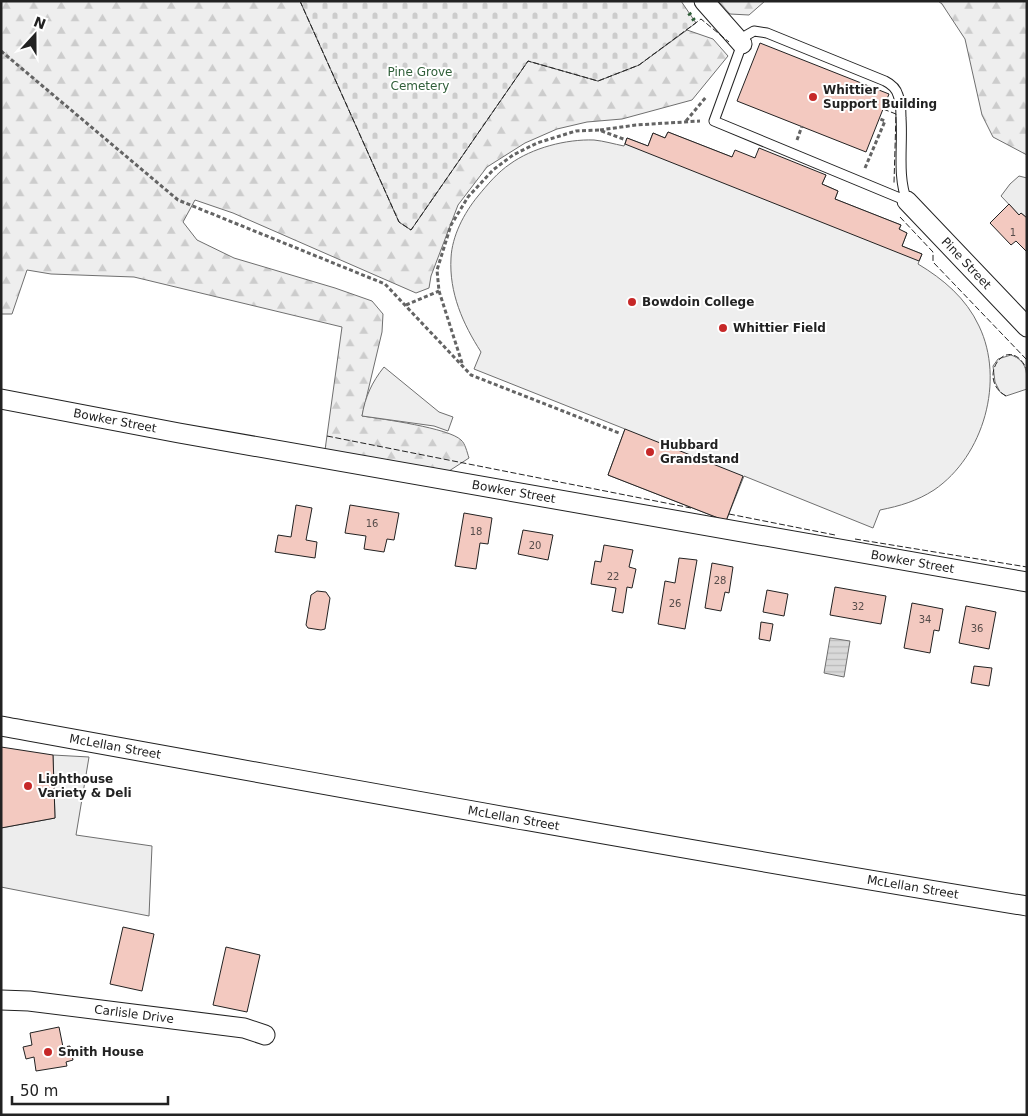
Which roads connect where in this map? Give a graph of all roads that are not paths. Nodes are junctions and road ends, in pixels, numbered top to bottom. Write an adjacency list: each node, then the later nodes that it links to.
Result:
1 (704, 1): 2 (street)
2 (742, 44): 3 (lane); 3 (lane)
3 (907, 201): 4 (street, Pine Street)
4 (1027, 326)
5 (1, 399): 6 (street, Bowker Street)
6 (1027, 582)
7 (1, 726): 8 (street, McLellan Street)
8 (1027, 906)
9 (1, 1000): 10 (street, Carlisle Drive)
10 (265, 1035)

